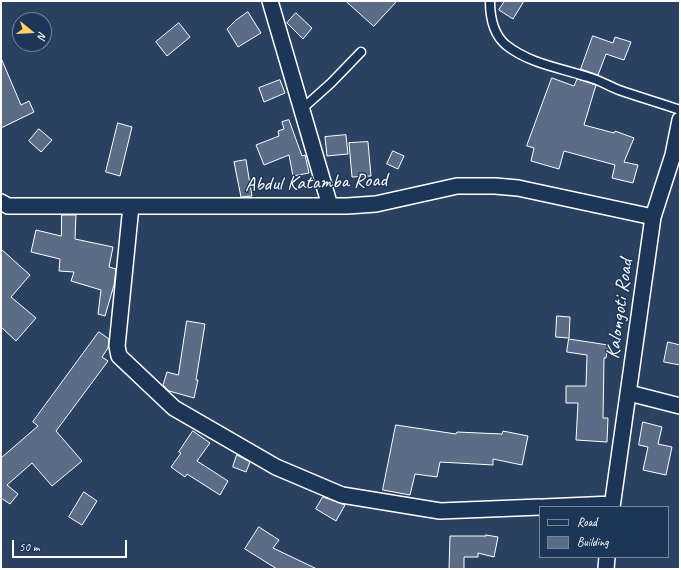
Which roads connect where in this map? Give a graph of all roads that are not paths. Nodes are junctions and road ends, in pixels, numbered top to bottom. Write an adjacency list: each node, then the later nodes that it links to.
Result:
1 (270, 1): 4 (street)
2 (490, 1): 5 (lane)
3 (361, 52): 4 (lane)
4 (302, 109): 10 (street)
5 (680, 110)
6 (680, 120): 7 (street, Kalongoti Road)
7 (676, 156): 11 (street, Kalongoti Road)
8 (1, 202): 9 (street, Abdul Katamba Road)
9 (131, 206): 10 (street, Abdul Katamba Road); 15 (street)
10 (330, 206): 11 (street, Abdul Katamba Road)
11 (653, 217): 12 (street, Kalongoti Road)
12 (629, 393): 13 (street); 14 (street, Kalongoti Road)
13 (680, 406)
14 (612, 506)
15 (539, 507)
16 (607, 558): 17 (street)
17 (606, 569)

